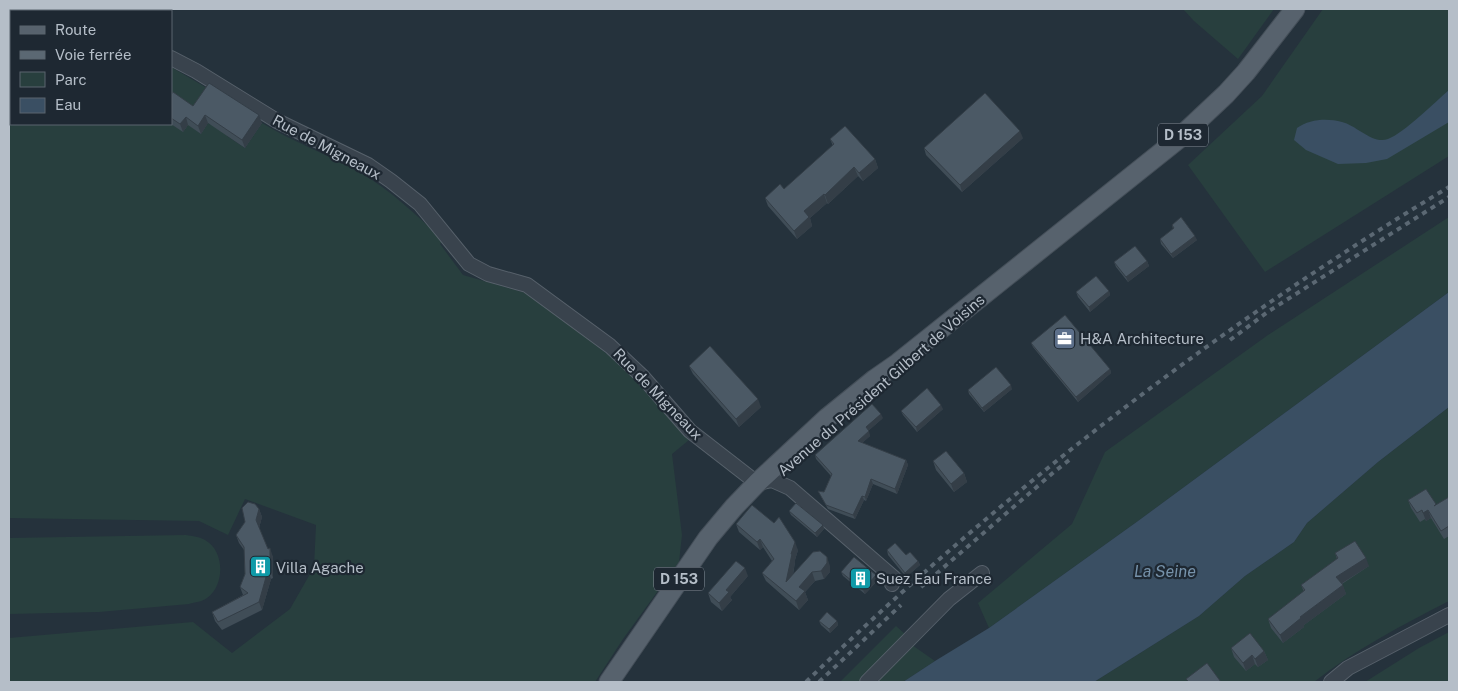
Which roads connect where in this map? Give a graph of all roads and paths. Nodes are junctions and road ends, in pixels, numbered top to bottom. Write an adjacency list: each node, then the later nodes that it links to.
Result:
1 (1295, 9): 3 (main road, Avenue du Président Gilbert de Voisins / D 153)
2 (172, 59): 3 (street, Rue de Migneaux)
3 (765, 482): 5 (street, Rue de Migneaux); 7 (main road, D 153); 8 (main road, D 153)
4 (982, 573): 9 (street)
5 (892, 584)
6 (1449, 615): 10 (street)
7 (609, 682)
8 (622, 682)
9 (867, 682)
10 (1331, 682)

